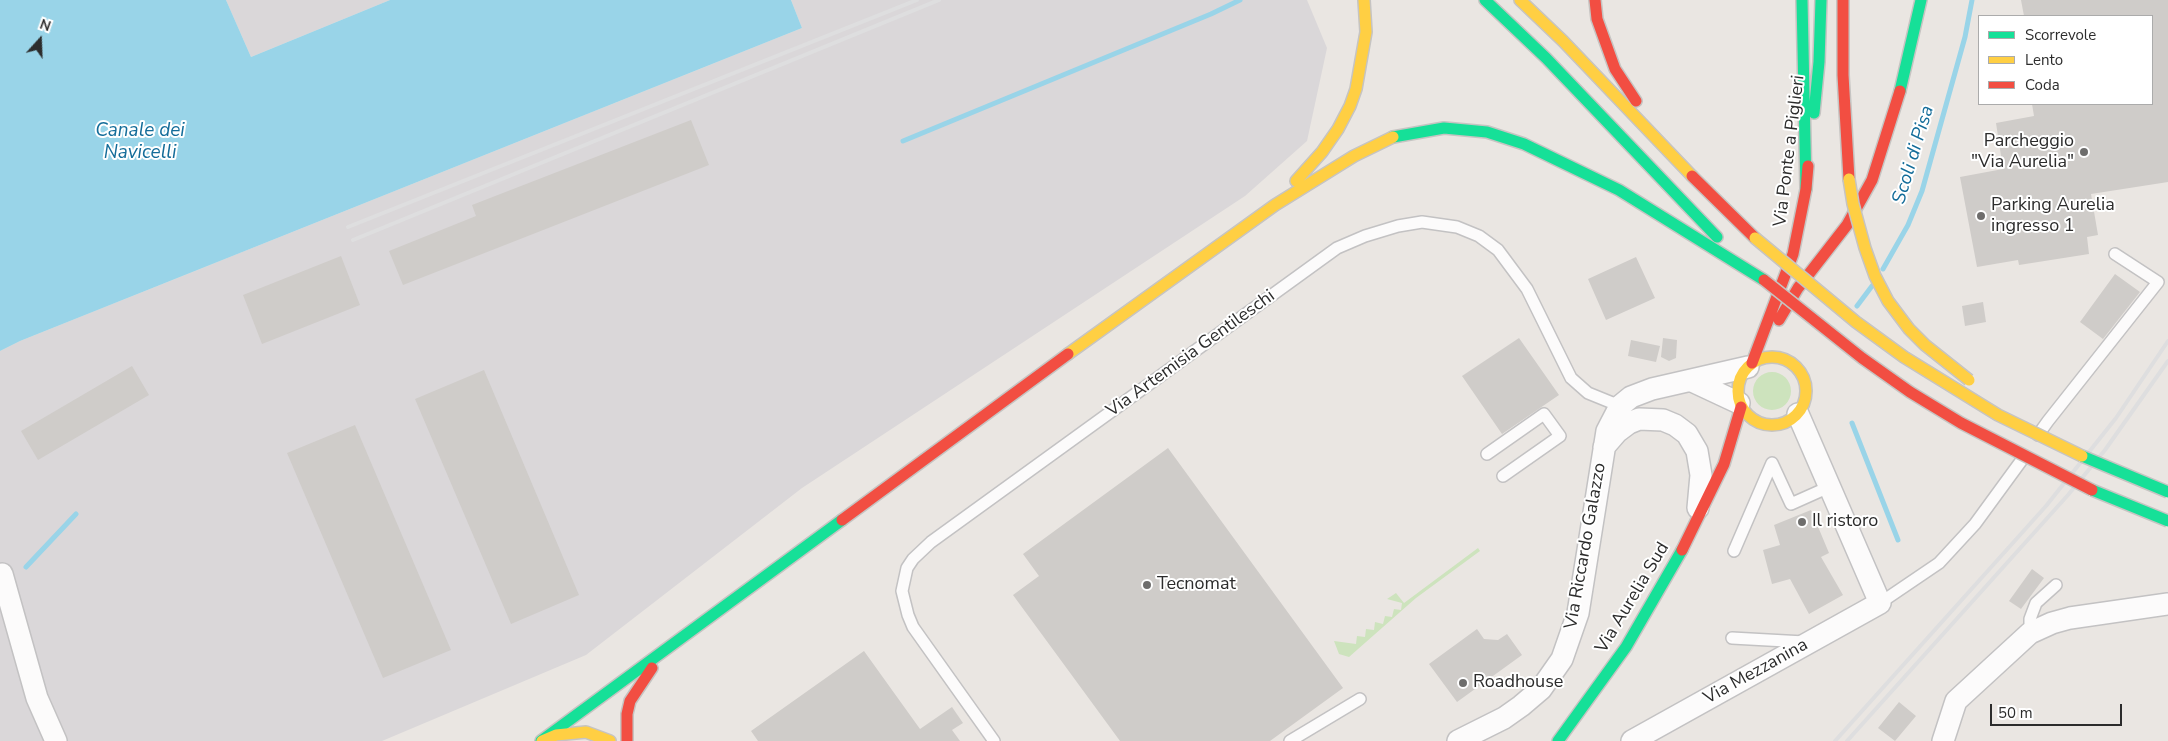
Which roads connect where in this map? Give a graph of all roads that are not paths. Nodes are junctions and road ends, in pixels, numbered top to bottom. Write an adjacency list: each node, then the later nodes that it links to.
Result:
1 (1364, 0): 11 (main road)
2 (1485, 0): 13 (main road)
3 (1520, 0): 9 (main road)
4 (1595, 0): 9 (main road)
5 (1802, 0): 10 (main road)
6 (1821, 0): 10 (main road, Via Ponte a Piglieri)
7 (1843, 0): 21 (main road, bridge)
8 (1921, 0): 14 (main road, Via Ponte a Piglieri)
9 (1688, 173): 21 (main road, bridge)
10 (1806, 189): 14 (main road, Via Ponte a Piglieri)
11 (1275, 205): 13 (main road); 38 (main road)
12 (2115, 254): 33 (lane)
13 (1764, 280): 28 (main road, bridge)
14 (1776, 303): 15 (main road, Via Ponte a Piglieri)
15 (1750, 365): 16 (street); 17 (main road); 19 (main road)
16 (1692, 381): 17 (street); 18 (street)
17 (1740, 405): 20 (main road); 24 (main road)
18 (1620, 406): 22 (street, Via Riccardo Galazzo); 44 (lane, Via Artemisia Gentileschi)
19 (1798, 414): 20 (main road); 26 (street)
20 (1765, 425): 24 (main road)
21 (2040, 436): 27 (main road, bridge)
22 (1604, 447): 29 (street, Via Riccardo Galazzo); 46 (street, Via Riccardo Galazzo)
23 (1487, 454): 25 (lane)
24 (1724, 464): 29 (main road, Via Aurelia Sud)
25 (1503, 476)
26 (1829, 487): 30 (lane); 33 (street)
27 (2168, 492)
28 (2168, 521)
29 (1692, 532): 47 (main road, Via Aurelia Sud)
30 (1734, 552)
31 (2, 574): 40 (street)
32 (2056, 584): 35 (lane)
33 (1880, 603): 37 (street, Via Mezzanina)
34 (2168, 604): 35 (street)
35 (2030, 633): 49 (street)
36 (1732, 638): 37 (lane)
37 (1811, 642): 48 (street, Via Mezzanina)
38 (666, 648): 41 (main road); 43 (main road)
39 (1360, 699): 45 (lane)
40 (56, 741)
41 (542, 741): 42 (main road)
42 (610, 741)
43 (627, 741)
44 (994, 741)
45 (1290, 741)
46 (1458, 741)
47 (1558, 741)
48 (1632, 741)
49 (1943, 741)

